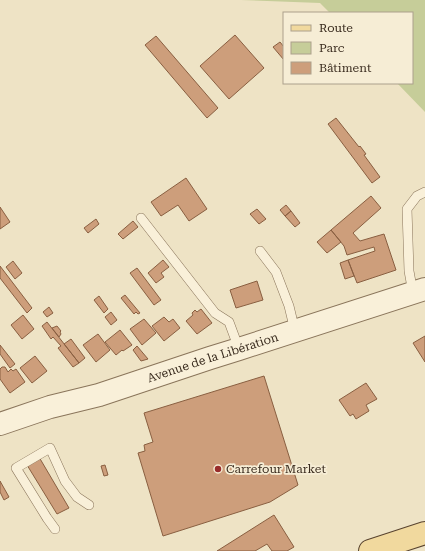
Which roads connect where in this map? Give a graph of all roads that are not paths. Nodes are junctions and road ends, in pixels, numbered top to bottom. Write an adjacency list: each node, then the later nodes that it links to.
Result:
1 (425, 192): 4 (lane)
2 (142, 218): 6 (lane)
3 (260, 251): 5 (lane)
4 (419, 291): 5 (street, Avenue de la Libération)
5 (295, 331): 6 (street, Avenue de la Libération)
6 (239, 349): 7 (street, Avenue de la Libération)
7 (0, 424)
8 (89, 505): 9 (lane)
9 (55, 529)
10 (425, 533): 11 (main road)
11 (370, 551)

